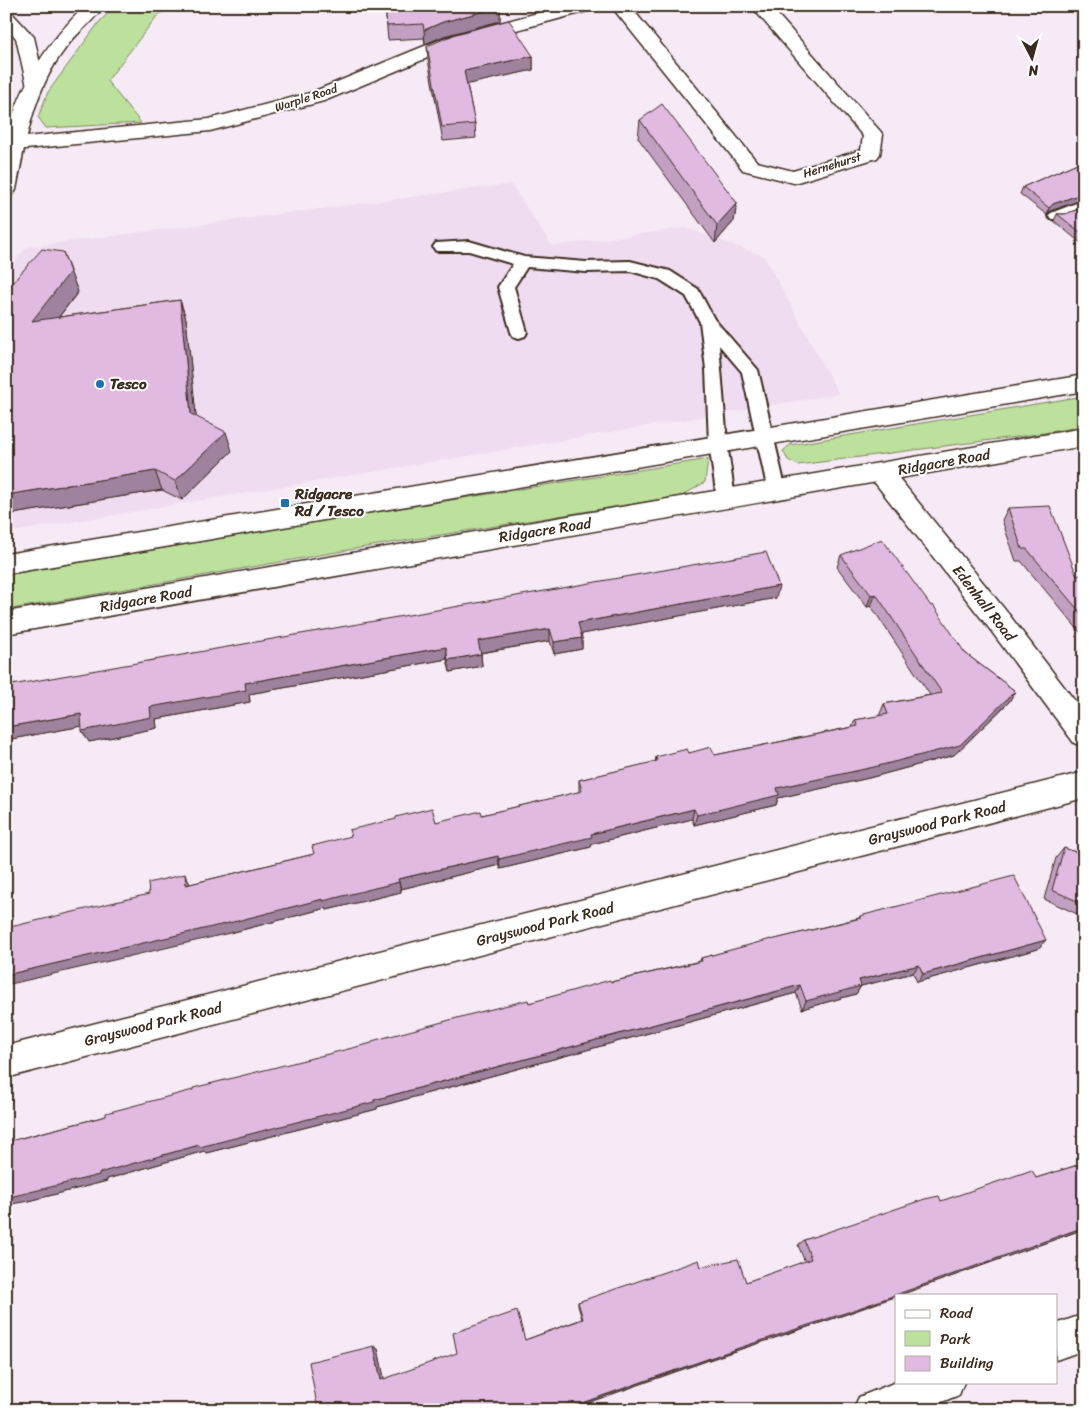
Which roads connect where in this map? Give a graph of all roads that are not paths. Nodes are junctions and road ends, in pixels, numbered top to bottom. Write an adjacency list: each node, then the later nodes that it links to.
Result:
1 (95, 6): 6 (street)
2 (586, 6): 7 (street, Warple Road)
3 (620, 6): 4 (street, Hernehurst)
4 (760, 6)
5 (6, 17): 6 (street)
6 (35, 82): 7 (street)
7 (16, 144): 8 (street)
8 (7, 179)
9 (1084, 205): 10 (lane)
10 (1056, 216)
11 (441, 247): 12 (lane)
12 (523, 262): 13 (lane); 14 (lane)
13 (708, 322): 16 (lane); 18 (lane)
14 (519, 332)
15 (1084, 383): 16 (street)
16 (766, 436): 18 (street); 20 (lane)
17 (1084, 437): 19 (street, Ridgacre Road)
18 (718, 443): 21 (lane); 22 (street)
19 (881, 473): 20 (street, Ridgacre Road); 24 (street, Edenhall Road)
20 (777, 491): 21 (street, Ridgacre Road)
21 (726, 499): 23 (street, Ridgacre Road)
22 (6, 564)
23 (6, 623)
24 (1084, 735)
25 (1084, 785): 26 (street, Grayswood Park Road)
26 (6, 1062)
27 (1084, 1332): 28 (street)
28 (1058, 1341)
29 (941, 1384): 30 (street)
30 (872, 1410)

